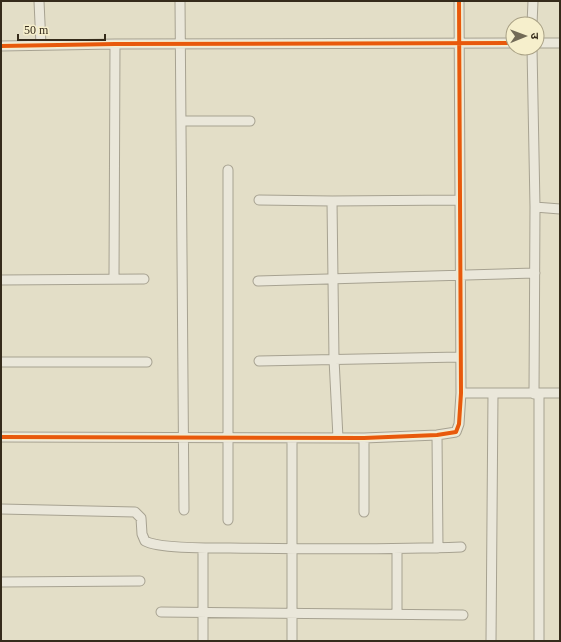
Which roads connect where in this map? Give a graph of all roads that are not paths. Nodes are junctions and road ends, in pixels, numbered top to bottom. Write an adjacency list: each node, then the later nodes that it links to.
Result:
1 (39, 1): 12 (street)
2 (180, 1): 11 (street)
3 (459, 1): 7 (street)
4 (533, 1): 5 (street)
5 (532, 16)
6 (560, 42): 9 (street)
7 (458, 43): 8 (street); 11 (street); 19 (street)
8 (505, 43)
9 (545, 43)
10 (115, 44): 11 (street); 12 (street); 25 (street)
11 (180, 44): 15 (street)
12 (41, 45): 13 (street)
13 (1, 46)
14 (532, 56): 21 (street)
15 (182, 121): 16 (street); 41 (street)
16 (250, 122)
17 (228, 170): 42 (street)
18 (259, 200): 20 (street)
19 (459, 200): 20 (street); 24 (street)
20 (332, 201): 28 (street)
21 (535, 207): 22 (street); 23 (street)
22 (560, 209)
23 (535, 273): 24 (street); 38 (street)
24 (460, 276): 28 (street); 30 (street)
25 (114, 278): 26 (street); 27 (street)
26 (144, 279)
27 (1, 280)
28 (333, 280): 29 (street); 31 (street)
29 (258, 281)
30 (460, 357): 31 (street); 35 (street)
31 (334, 359): 32 (street); 44 (street)
32 (259, 361)
33 (1, 362): 34 (street)
34 (148, 362)
35 (461, 393): 37 (street); 39 (street)
36 (560, 393): 38 (street)
37 (493, 394): 38 (street); 64 (street)
38 (536, 394): 65 (street)
39 (437, 435): 45 (street); 52 (street)
40 (1, 438): 41 (street)
41 (184, 438): 42 (street); 47 (street)
42 (228, 438): 43 (street); 49 (street)
43 (292, 438): 44 (street); 53 (street)
44 (338, 438): 45 (street)
45 (364, 438): 48 (street)
46 (1, 509): 51 (street)
47 (184, 510)
48 (364, 512)
49 (228, 520)
50 (461, 547): 52 (street)
51 (203, 548): 53 (street); 58 (street)
52 (438, 548): 54 (street)
53 (292, 549): 54 (street); 59 (street)
54 (397, 549): 60 (street)
55 (140, 581): 56 (street)
56 (1, 582)
57 (161, 612): 58 (street)
58 (203, 612): 59 (street); 62 (street)
59 (292, 613): 60 (street); 63 (street)
60 (397, 614): 61 (street)
61 (463, 614)
62 (203, 641)
63 (292, 641)
64 (491, 641)
65 (539, 641)

